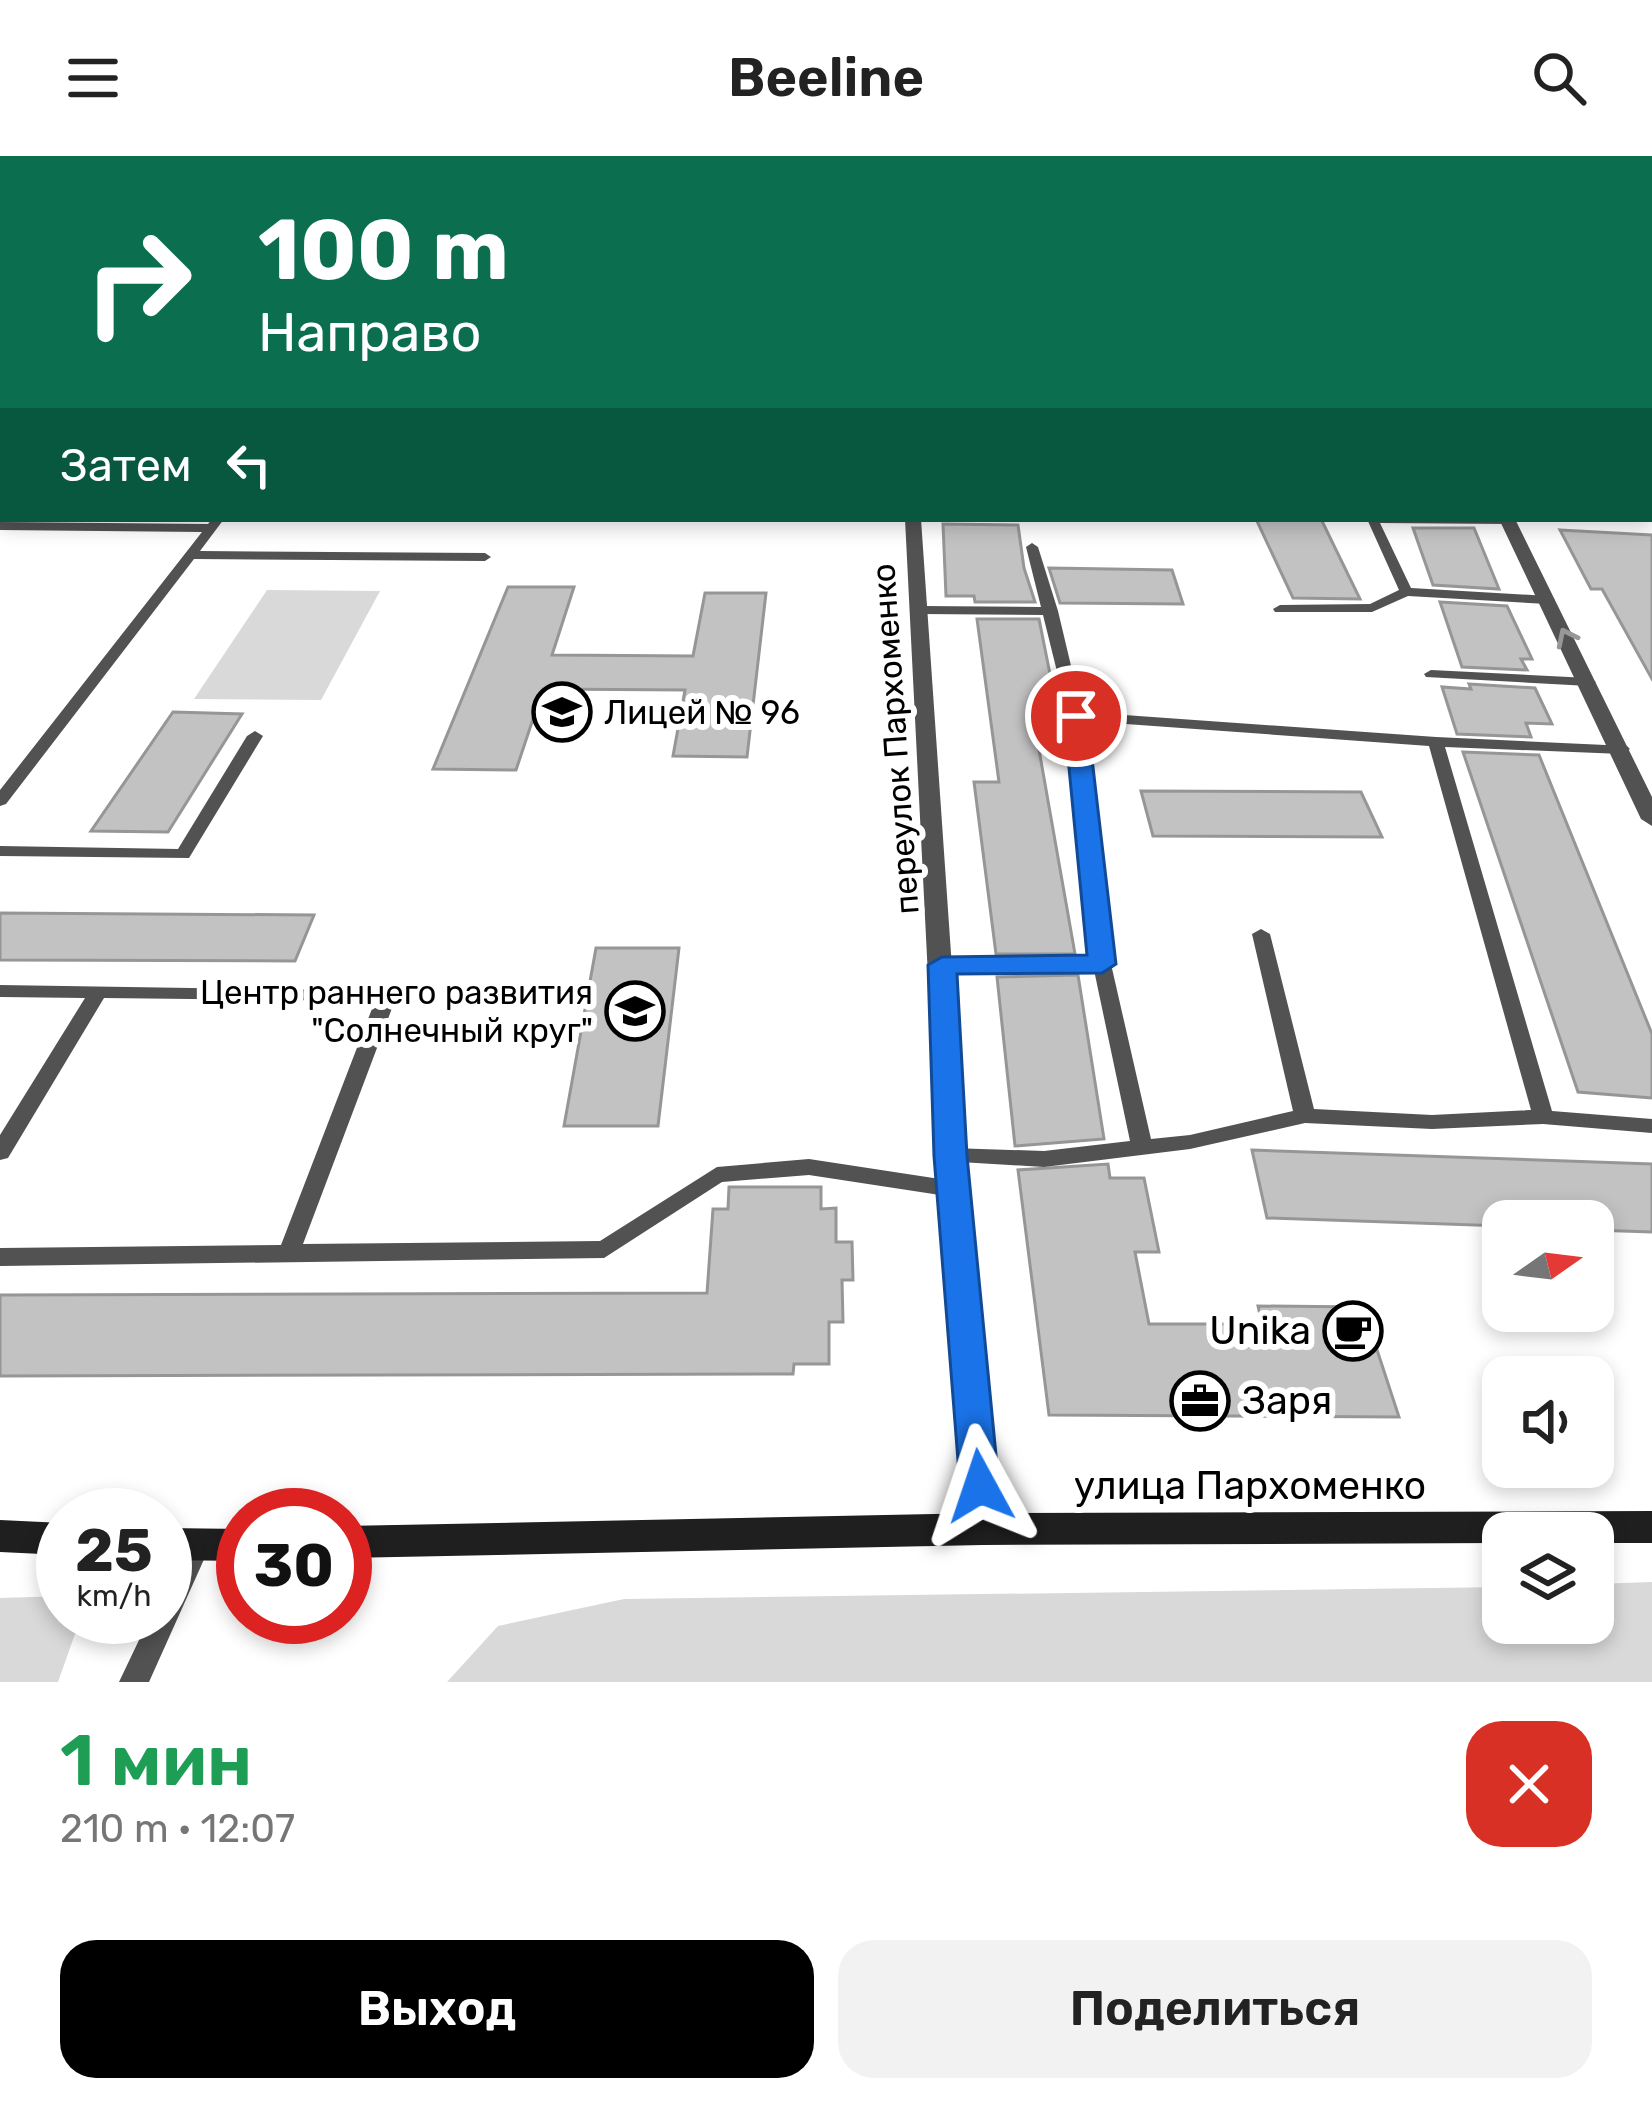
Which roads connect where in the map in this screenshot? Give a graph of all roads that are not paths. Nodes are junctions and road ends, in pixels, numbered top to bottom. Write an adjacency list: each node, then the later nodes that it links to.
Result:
1 (913, 522): 12 (street, переулок Пархоменко)
2 (1374, 522): 9 (lane)
3 (1510, 522): 10 (street)
4 (214, 524): 5 (lane); 7 (lane)
5 (0, 526)
6 (1032, 547): 13 (lane)
7 (190, 555): 8 (lane); 20 (lane)
8 (485, 557)
9 (1406, 592): 10 (lane); 11 (lane)
10 (1548, 599): 15 (street, one-way to 10)
11 (1280, 609)
12 (921, 610): 13 (lane); 25 (street, переулок Пархоменко)
13 (1051, 611): 16 (lane)
14 (1431, 674): 15 (lane)
15 (1589, 682): 19 (street)
16 (1076, 716): 18 (lane); 24 (lane)
17 (255, 736): 22 (lane)
18 (1436, 742): 19 (lane); 29 (lane)
19 (1622, 749): 21 (street)
20 (0, 801)
21 (1652, 819)
22 (0, 851)
23 (1261, 934): 28 (lane)
24 (1102, 964): 25 (lane); 31 (lane)
25 (942, 965): 33 (street, переулок Пархоменко)
26 (0, 991): 27 (lane)
27 (99, 991): 32 (lane); 35 (lane)
28 (1305, 1115): 29 (lane); 31 (lane)
29 (1543, 1117): 30 (lane)
30 (1652, 1126)
31 (1142, 1146): 33 (lane)
32 (0, 1153)
33 (951, 1156): 34 (street, переулок Пархоменко)
34 (953, 1189): 35 (lane); 38 (street, переулок Пархоменко)
35 (288, 1255): 36 (lane)
36 (0, 1258)
37 (1652, 1527): 38 (main road, улица Пархоменко)
38 (983, 1529): 41 (main road, улица Пархоменко)
39 (0, 1537): 40 (main road)
40 (36, 1538)
41 (372, 1541)
42 (151, 1644): 43 (lane)
43 (134, 1682)

